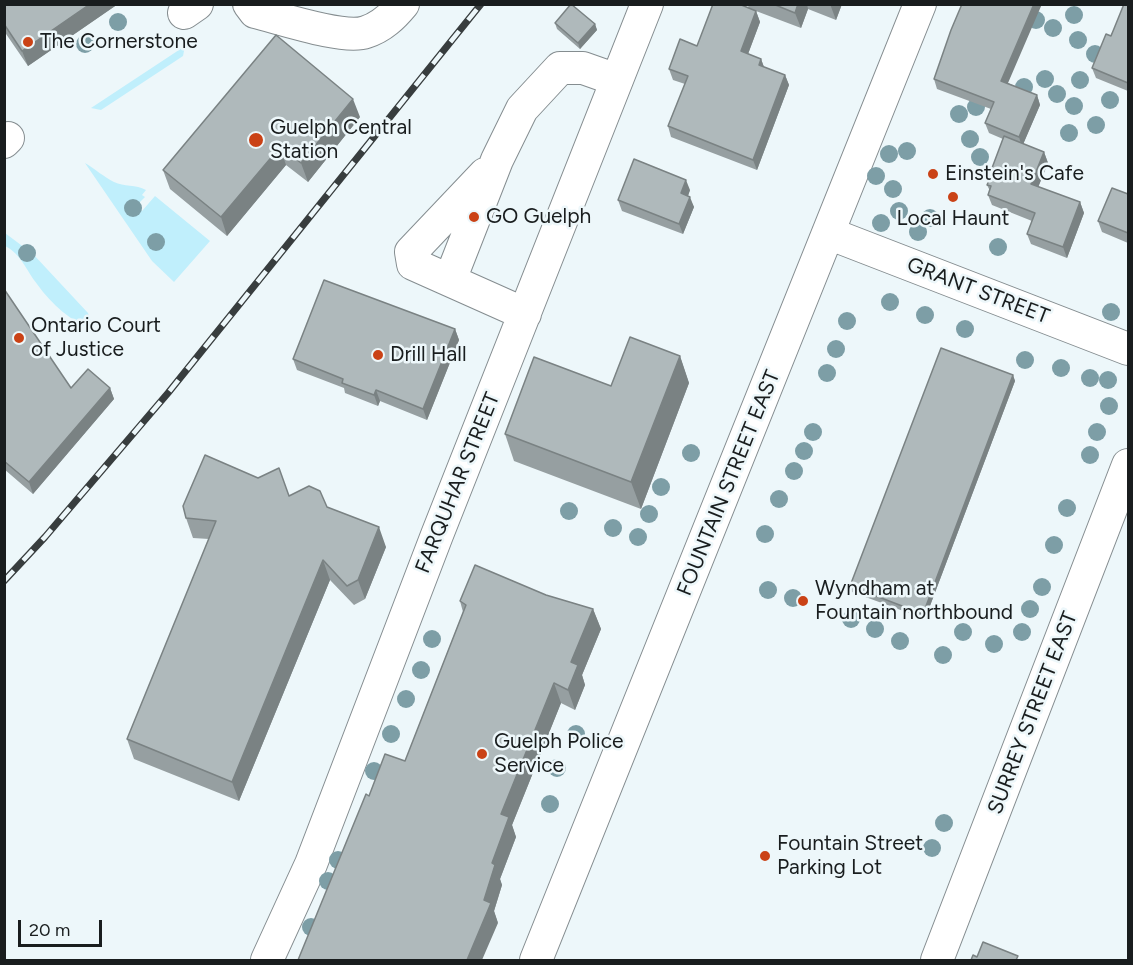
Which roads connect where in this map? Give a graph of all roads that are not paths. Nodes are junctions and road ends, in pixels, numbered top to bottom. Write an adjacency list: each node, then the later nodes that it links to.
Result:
1 (249, 4): 2 (street)
2 (403, 4)
3 (647, 4): 5 (street, FARQUHAR STREET)
4 (920, 4): 7 (street, FOUNTAIN STREET EAST)
5 (617, 80): 6 (street); 9 (street, FARQUHAR STREET)
6 (497, 160): 8 (street); 8 (street)
7 (828, 233): 10 (street, GRANT STREET); 13 (street, FOUNTAIN STREET EAST)
8 (450, 280): 9 (street)
9 (525, 314): 12 (street, FARQUHAR STREET)
10 (1128, 349)
11 (1128, 465): 14 (street, SURREY STREET EAST)
12 (267, 960)
13 (536, 960)
14 (937, 960)

